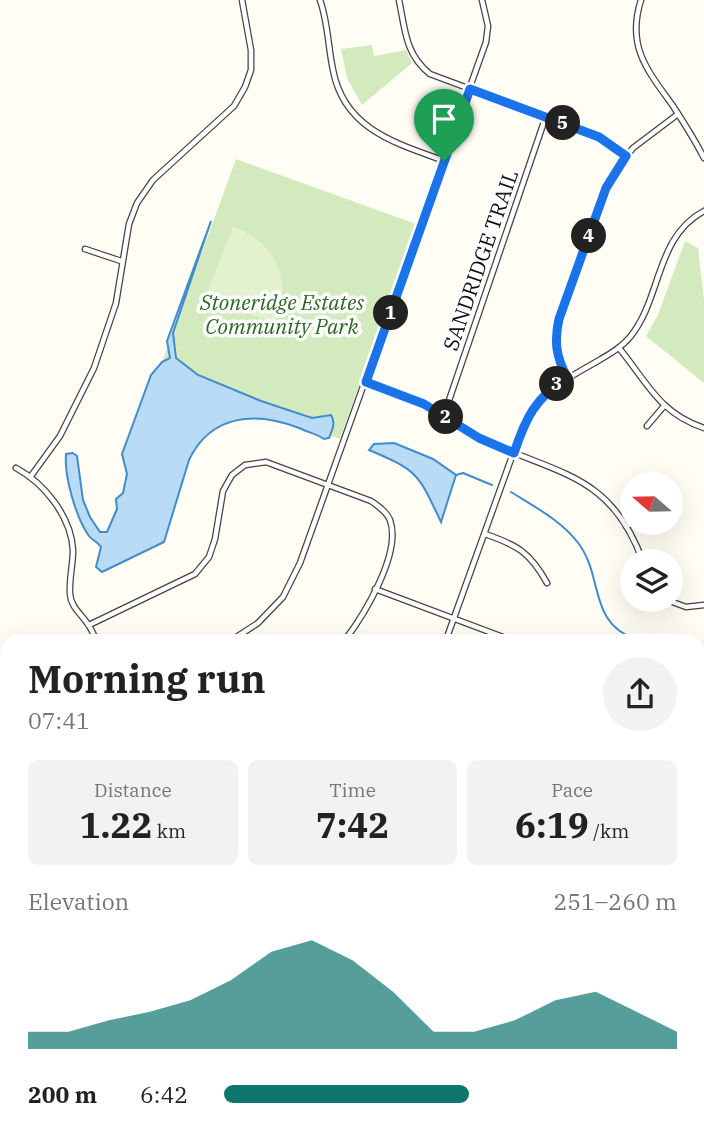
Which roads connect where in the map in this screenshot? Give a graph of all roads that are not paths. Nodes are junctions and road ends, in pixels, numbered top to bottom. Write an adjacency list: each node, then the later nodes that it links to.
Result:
1 (242, 0): 14 (street)
2 (320, 0): 11 (street)
3 (399, 0): 6 (street)
4 (482, 0): 6 (street)
5 (641, 0): 7 (street)
6 (470, 89): 8 (street); 11 (street)
7 (678, 114): 9 (street); 10 (street)
8 (546, 116): 9 (street); 19 (street, SANDRIDGE TRAIL)
9 (626, 156): 16 (street)
10 (704, 158)
11 (444, 161): 17 (street)
12 (704, 211): 15 (street)
13 (85, 249): 14 (street)
14 (121, 261): 24 (street)
15 (619, 348): 16 (street); 18 (street)
16 (567, 377): 22 (street)
17 (366, 382): 19 (street); 25 (street)
18 (664, 406): 20 (street); 21 (street)
19 (444, 415): 22 (street)
20 (647, 426)
21 (704, 428)
22 (514, 453): 26 (street); 27 (street)
23 (16, 468): 24 (street)
24 (31, 476): 33 (street)
25 (329, 487): 29 (street); 33 (street); 35 (street)
26 (620, 518)
27 (485, 534): 28 (street); 32 (street)
28 (547, 583)
29 (375, 589): 32 (street); 36 (street)
30 (704, 605): 31 (street)
31 (683, 606)
32 (454, 619): 37 (street); 38 (street)
33 (89, 625): 34 (street)
34 (93, 634)
35 (241, 634)
36 (349, 634)
37 (448, 634)
38 (494, 634)

